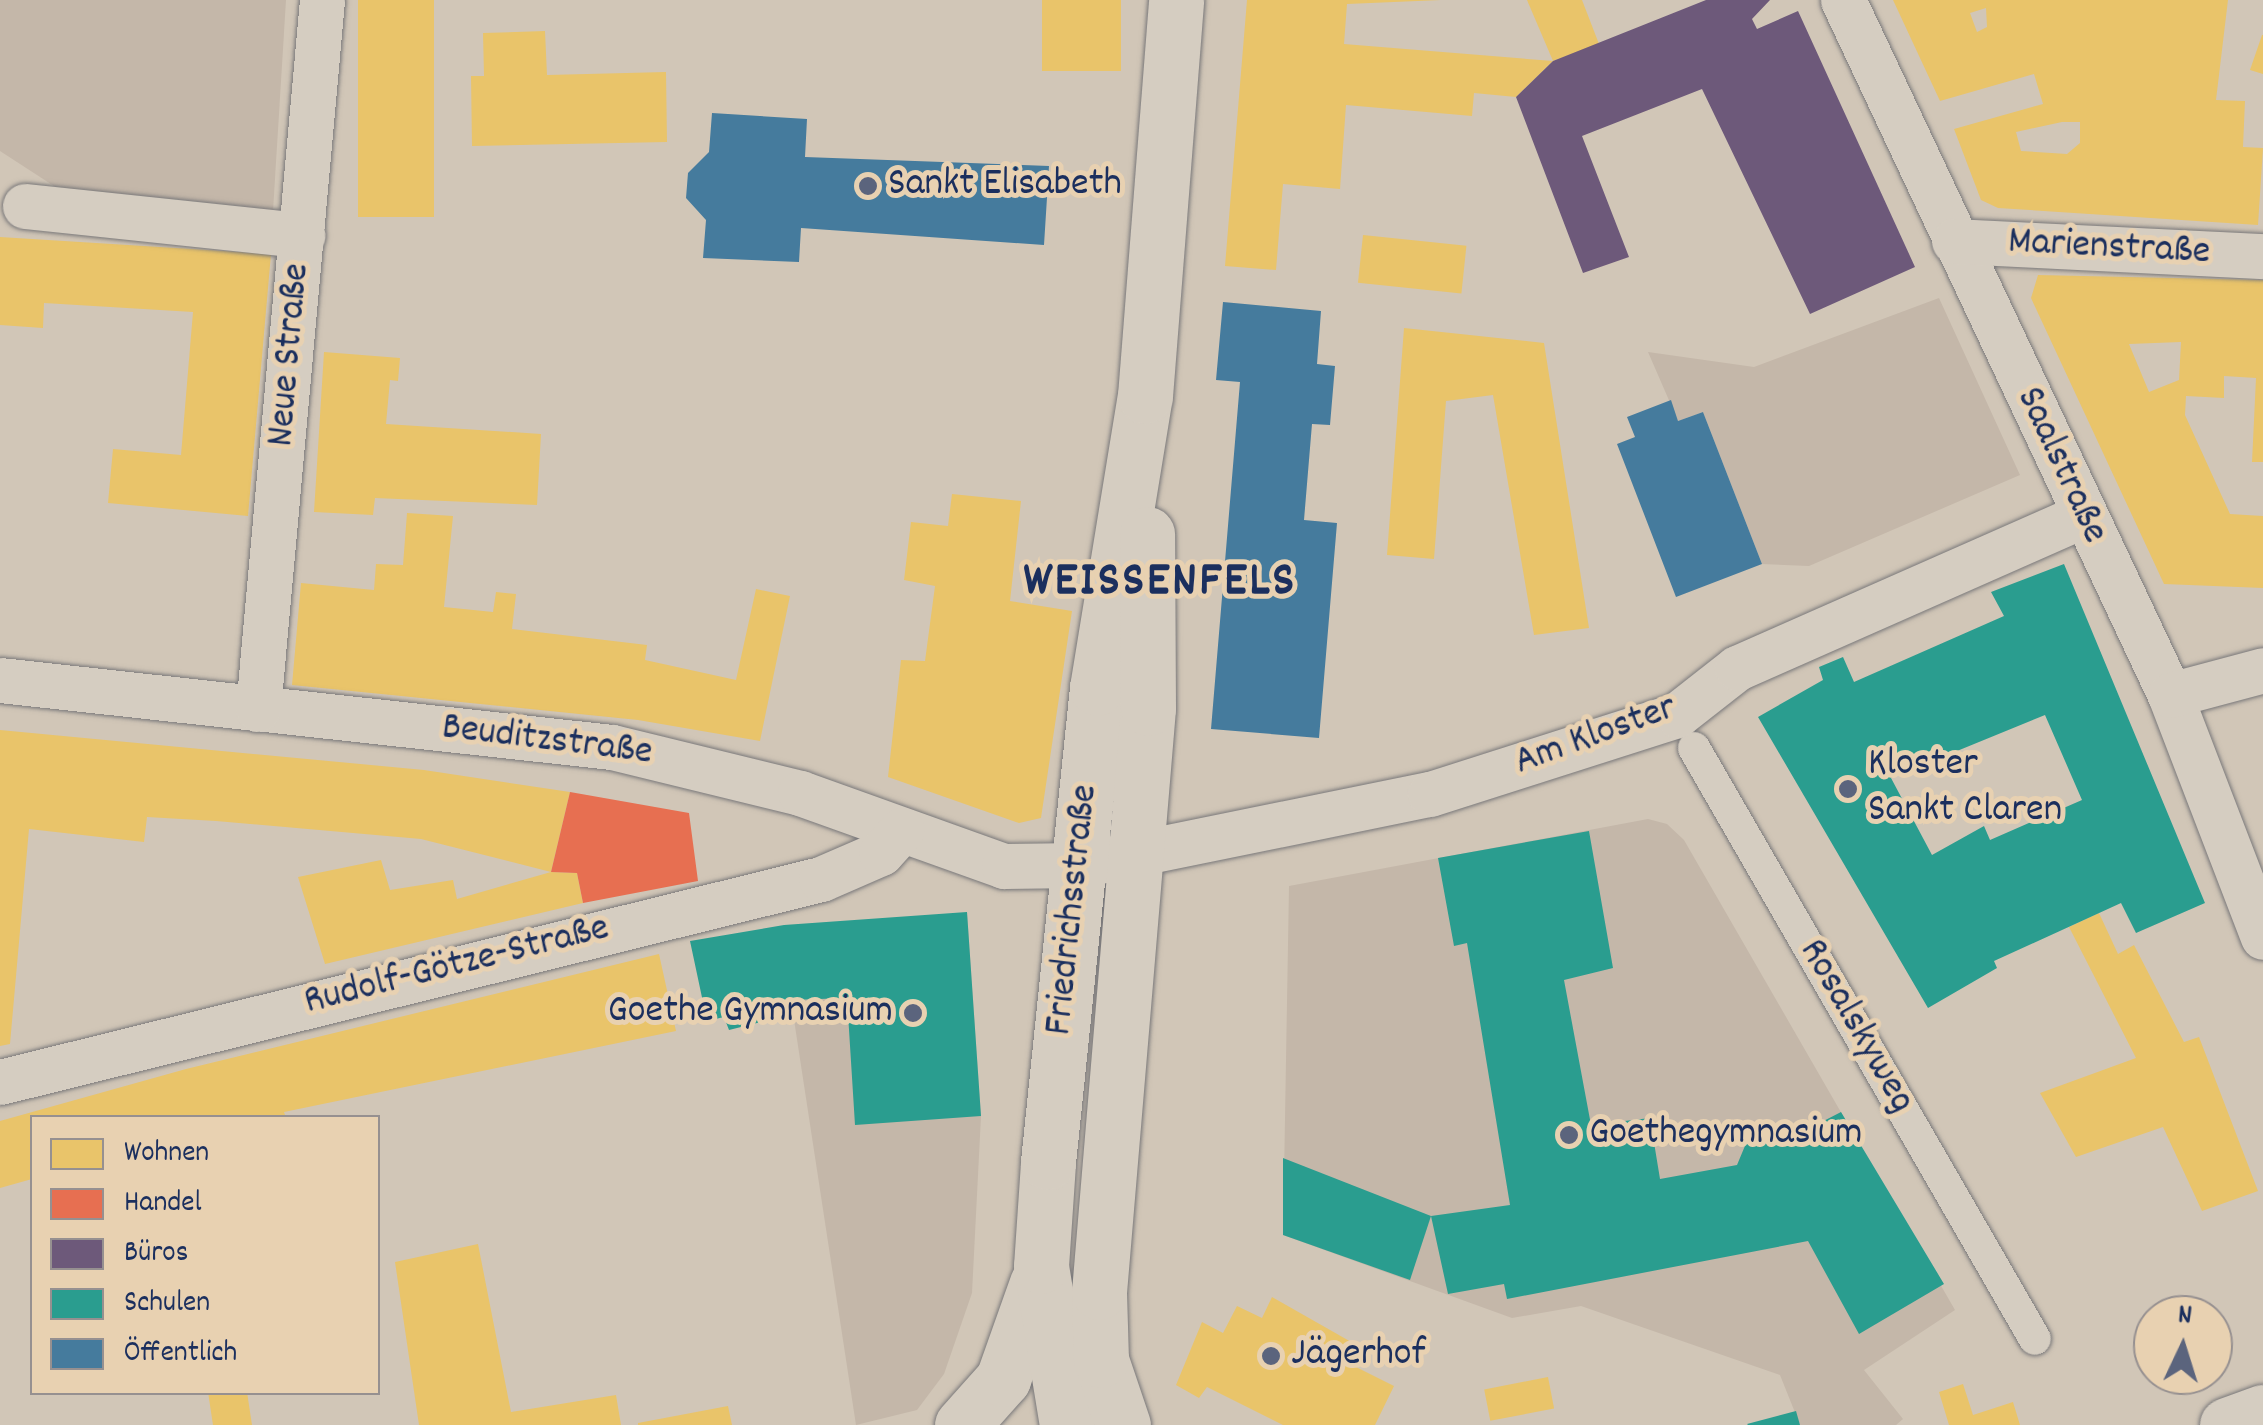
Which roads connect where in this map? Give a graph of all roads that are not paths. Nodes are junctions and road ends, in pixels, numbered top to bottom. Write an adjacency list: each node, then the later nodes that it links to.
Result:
1 (322, 0): 5 (street, Neue Straße)
2 (1176, 0): 8 (main road, Friedrichsstraße)
3 (1844, 0): 6 (street, Saalstraße)
4 (25, 206): 5 (street)
5 (302, 235): 13 (street, Neue Straße)
6 (1954, 241): 7 (street, Marienstraße); 9 (street, Saalstraße)
7 (2263, 256)
8 (1145, 396): 16 (main road, Friedrichsstraße); 17 (main road, Friedrichsstraße)
9 (2082, 516): 12 (street, Saalstraße); 14 (street, Am Kloster)
10 (2263, 670): 12 (street)
11 (0, 680): 13 (street, Beuditzstraße)
12 (2170, 694): 18 (street, Saalstraße)
13 (258, 710): 15 (street, Beuditzstraße)
14 (1686, 731): 16 (street, Am Kloster); 21 (street, Rosalskyweg)
15 (902, 830): 17 (street, Beuditzstraße); 19 (street, Rudolf-Götze-Straße)
16 (1136, 850): 17 (street, Am Kloster); 25 (main road, Friedrichsstraße)
17 (1080, 865): 20 (main road, Friedrichsstraße)
18 (2263, 938)
19 (0, 1082)
20 (1041, 1266): 23 (main road); 24 (main road, Friedrichsstraße)
21 (2035, 1339)
22 (2263, 1412): 26 (main road)
23 (962, 1425)
24 (1067, 1425)
25 (1123, 1425)
26 (2226, 1425)

